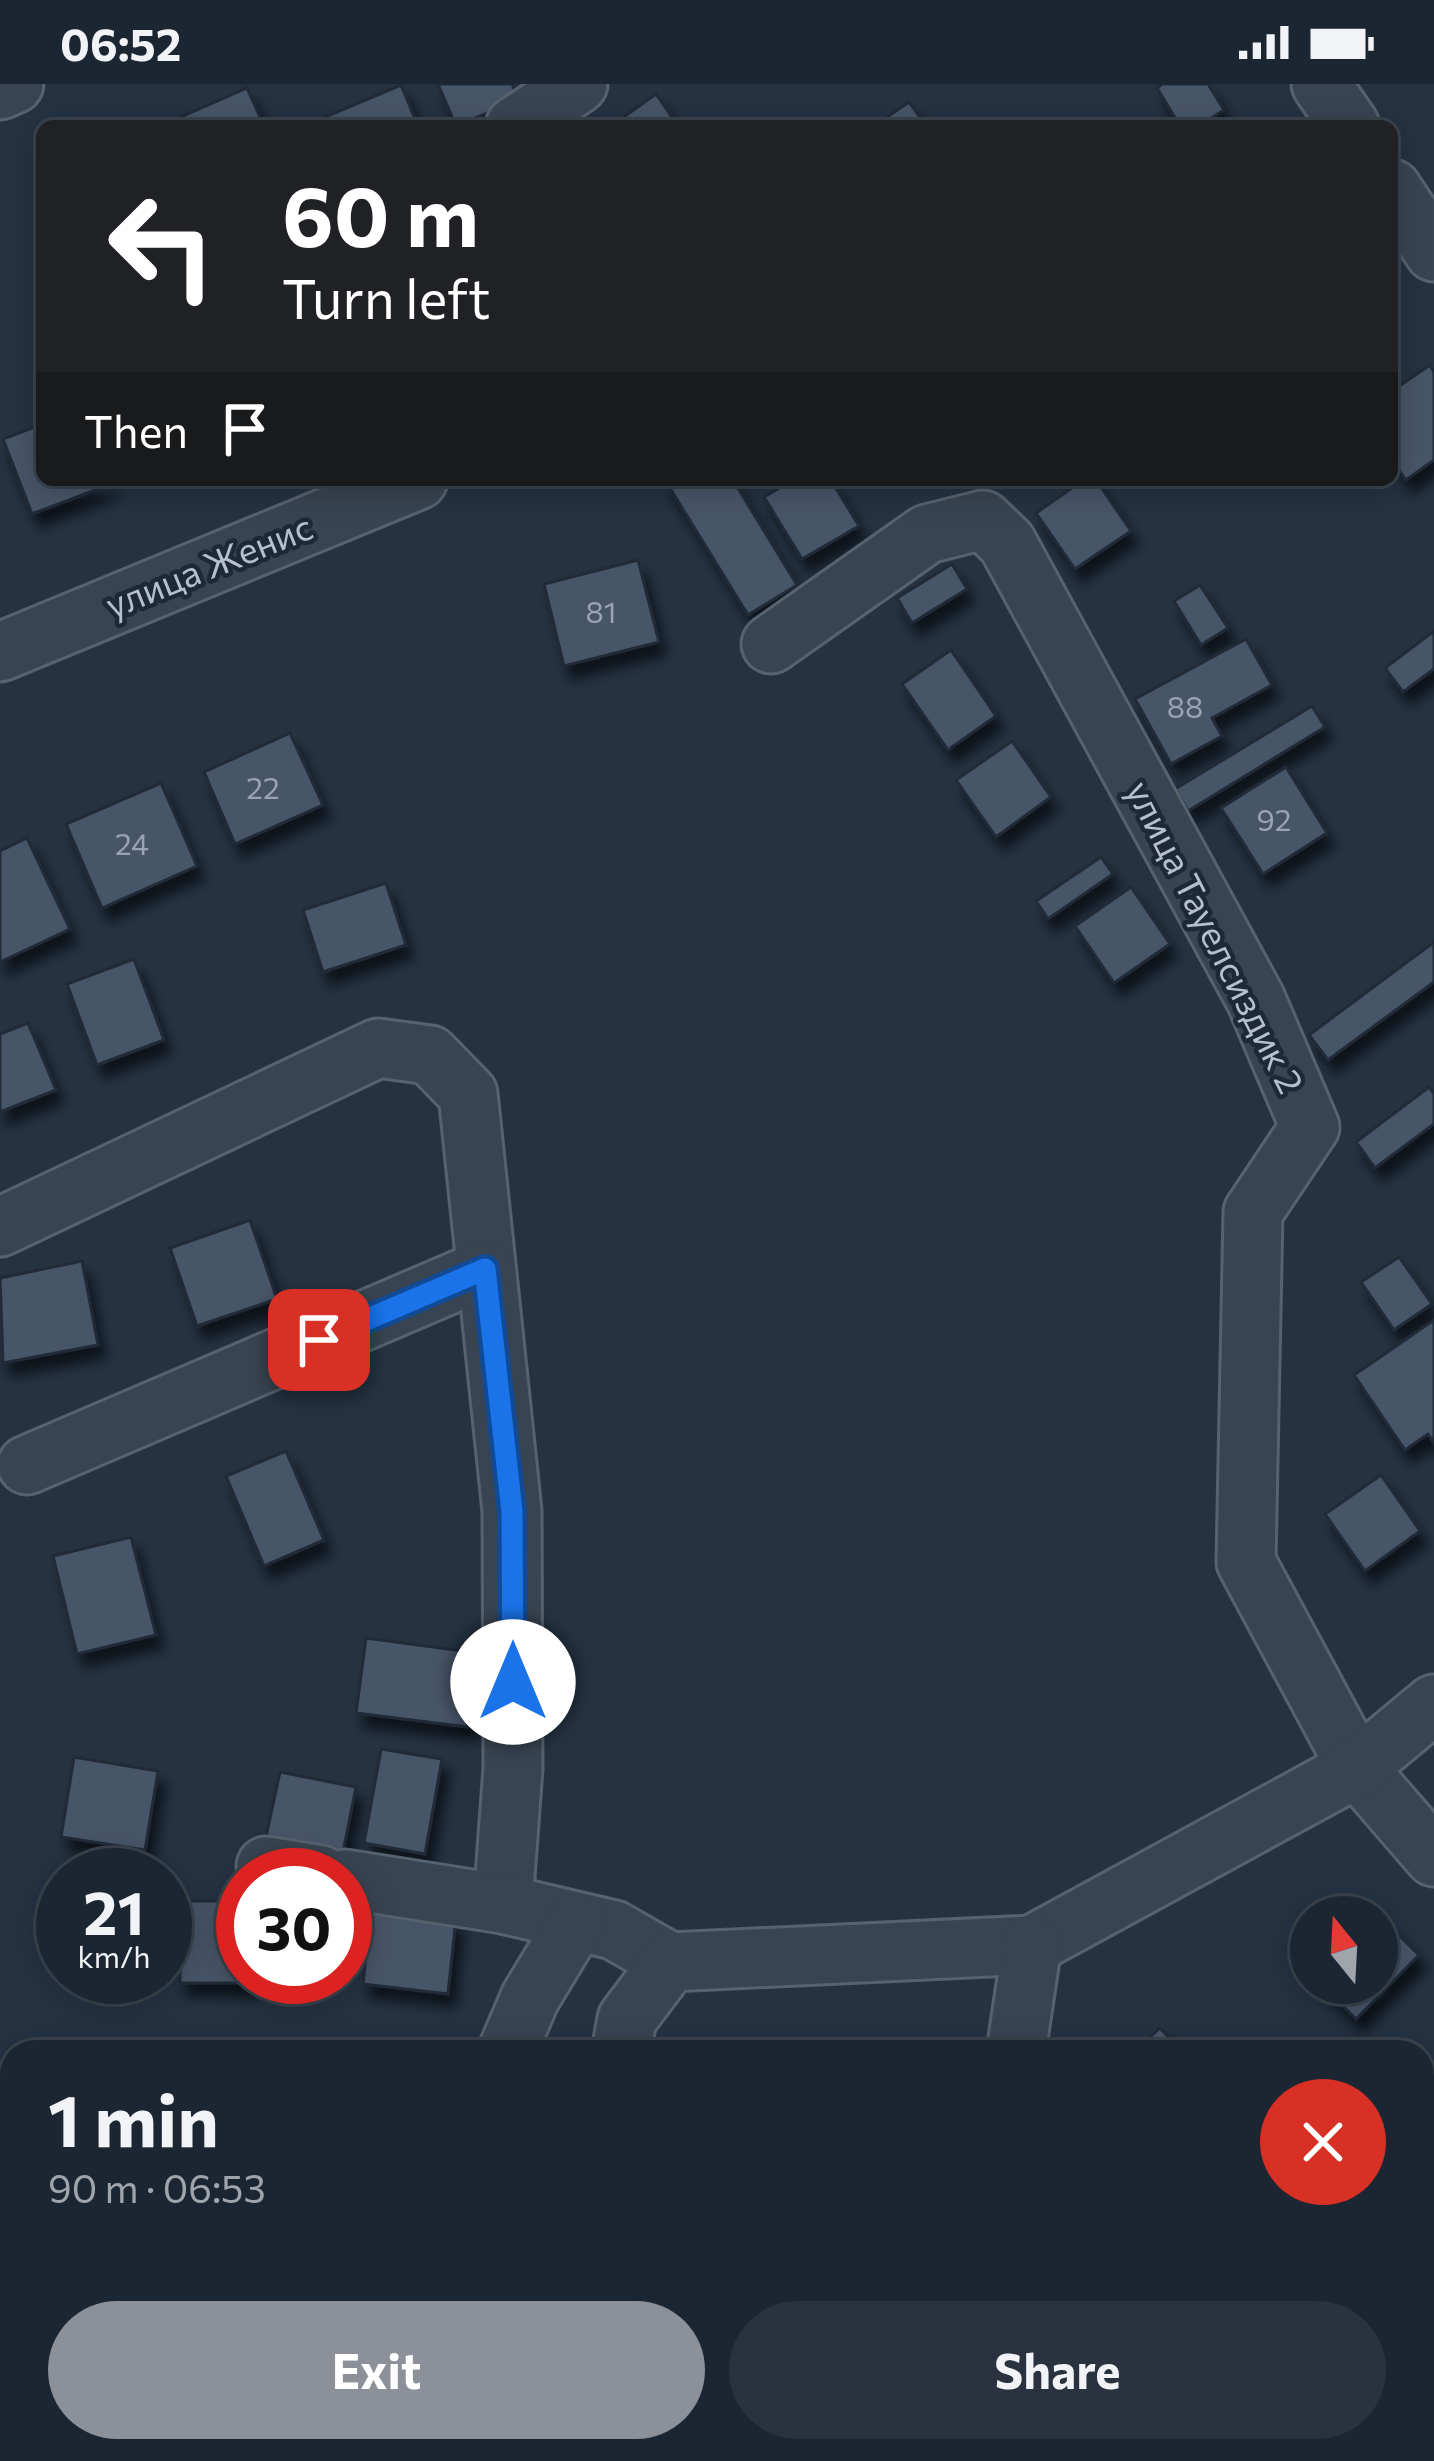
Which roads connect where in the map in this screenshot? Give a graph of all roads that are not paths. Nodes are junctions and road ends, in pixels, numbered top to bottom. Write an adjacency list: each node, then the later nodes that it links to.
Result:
1 (14, 84): 4 (street)
2 (578, 84): 5 (street)
3 (1322, 84): 6 (street)
4 (0, 90)
5 (524, 120)
6 (1346, 120)
7 (1398, 198): 8 (street)
8 (1434, 252)
9 (403, 486): 11 (street, улица Женис)
10 (771, 644): 16 (street, улица Тауелсиздик 2)
11 (0, 652)
12 (0, 1227): 13 (street)
13 (485, 1269): 14 (street); 19 (street)
14 (27, 1466)
15 (1434, 1704): 16 (street)
16 (1358, 1768): 17 (street, улица Тауелсиздик 2); 21 (street)
17 (1434, 1857)
18 (372, 1883): 19 (street)
19 (503, 1904): 20 (street)
20 (576, 1922): 22 (street); 23 (street)
21 (1032, 1945): 22 (street); 25 (street)
22 (670, 1962): 24 (street)
23 (513, 2040)
24 (623, 2040)
25 (1018, 2040)

